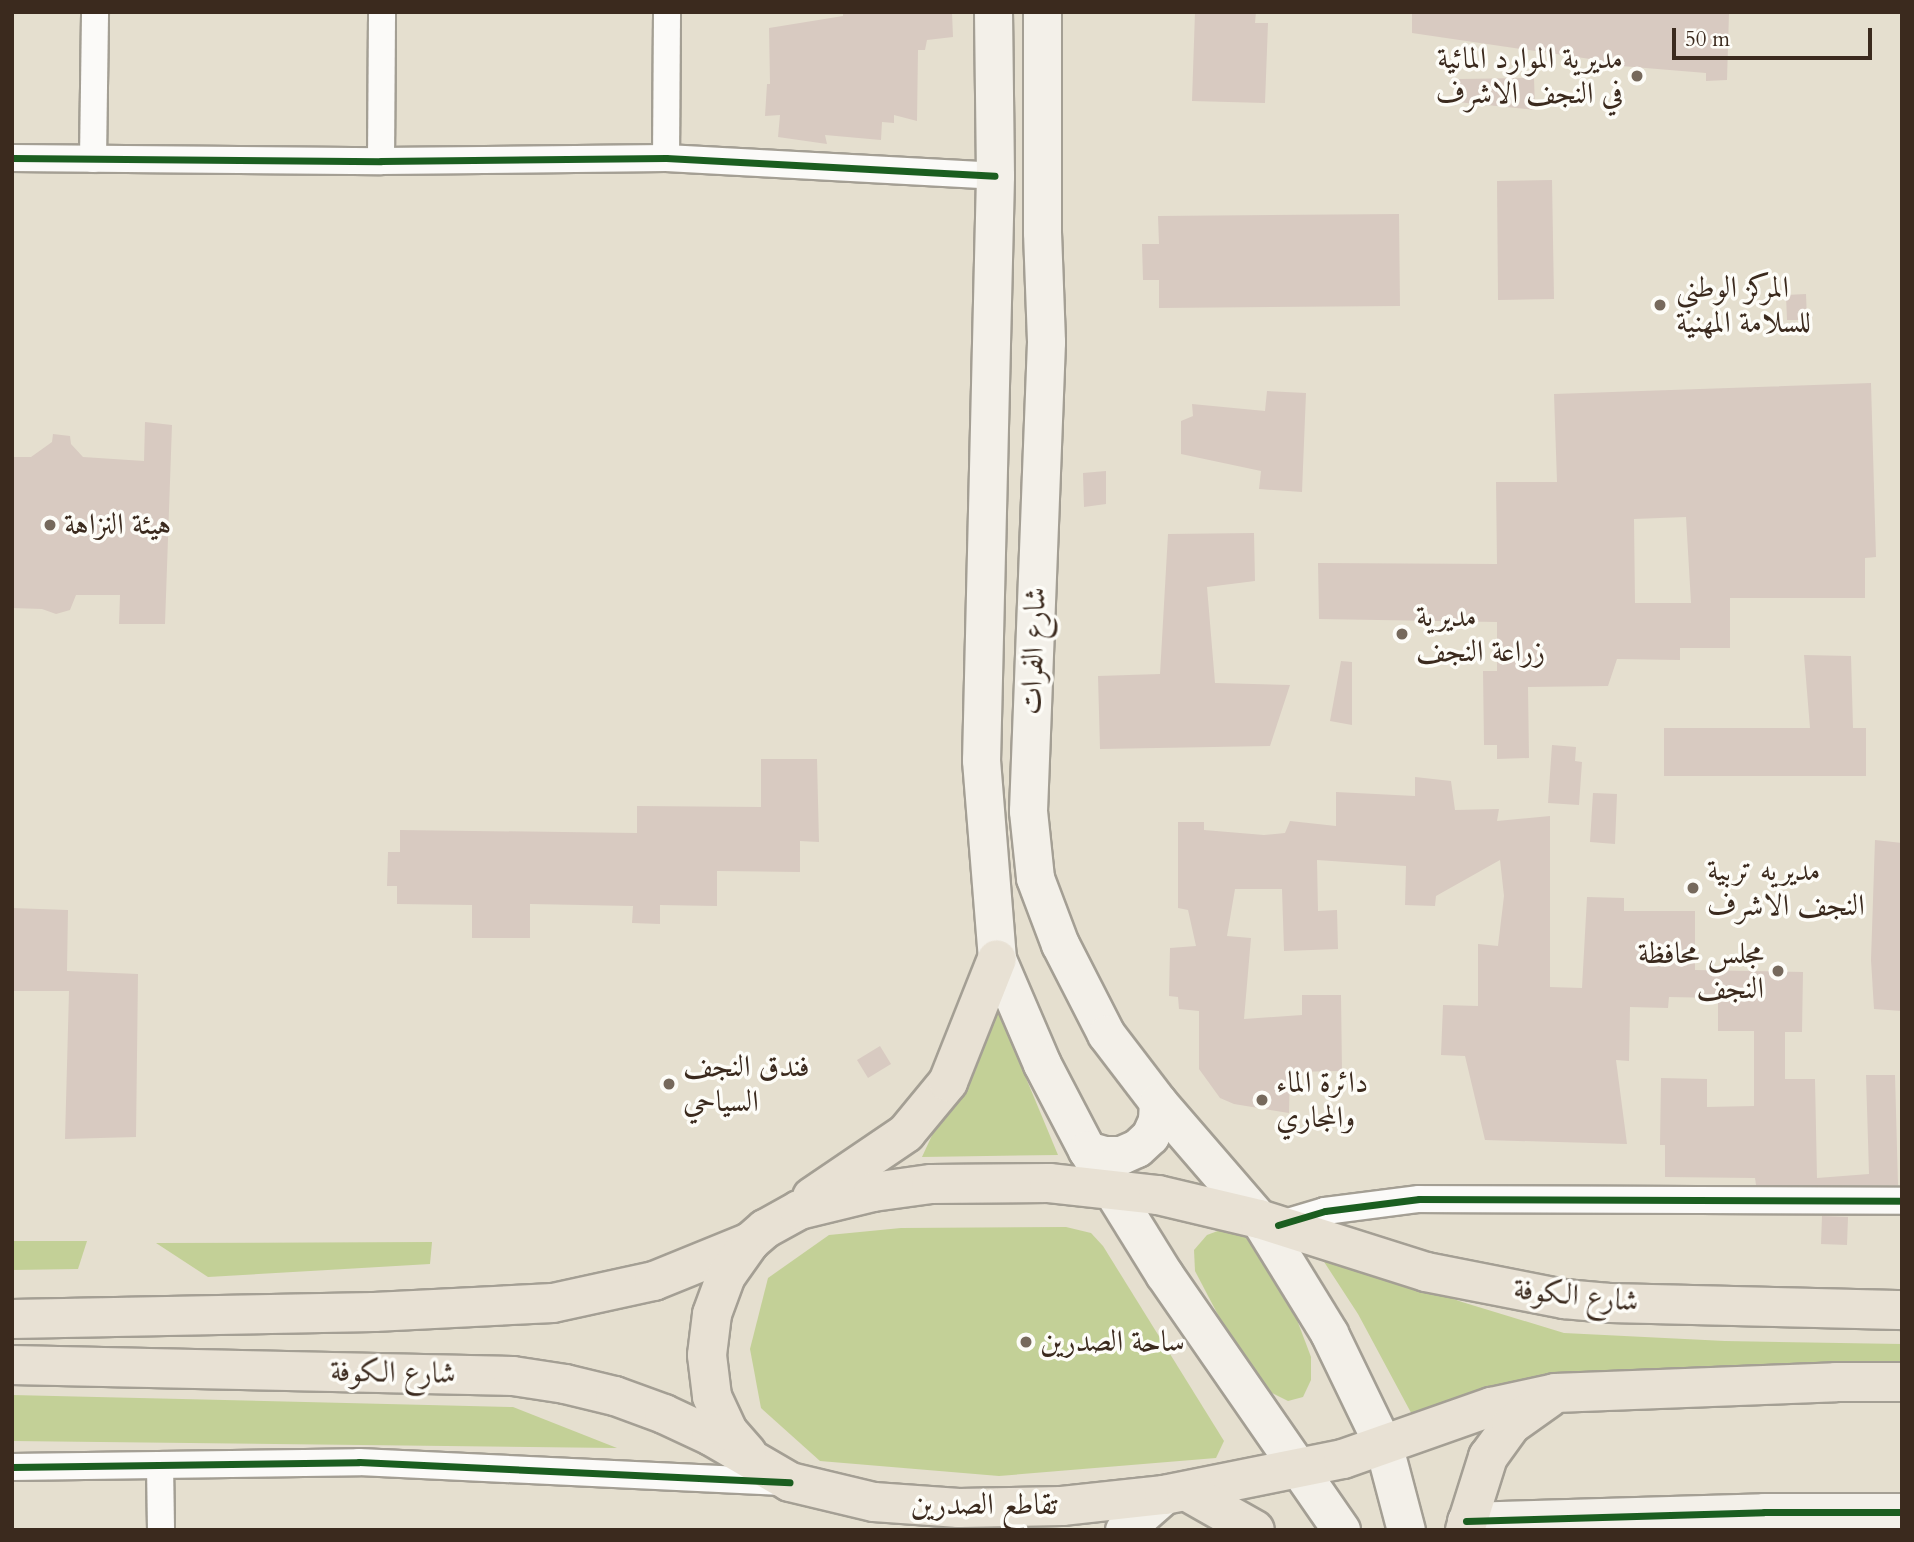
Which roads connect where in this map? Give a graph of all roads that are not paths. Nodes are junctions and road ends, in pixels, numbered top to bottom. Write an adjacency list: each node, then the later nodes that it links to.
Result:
1 (94, 12): 8 (street)
2 (382, 12): 9 (street)
3 (667, 12): 7 (street)
4 (993, 12): 10 (main road, شارع الفرات)
5 (1042, 12): 12 (main road, شارع الفرات)
6 (12, 158): 8 (street)
7 (666, 158): 9 (street); 10 (street)
8 (93, 159): 9 (street)
9 (381, 161)
10 (995, 176): 11 (main road, شارع الفرات)
11 (997, 958): 13 (main road, شارع الفرات); 16 (highway)
12 (1158, 1102): 13 (main road); 17 (main road, شارع الفرات)
13 (1087, 1150): 14 (main road, شارع الفرات)
14 (1114, 1190): 16 (highway); 17 (highway); 28 (main road, شارع الفرات)
15 (1902, 1201): 17 (street)
16 (782, 1218): 18 (highway)
17 (1269, 1222): 19 (highway, شارع الكوفة); 24 (main road, شارع الفرات)
18 (750, 1242): 20 (highway, شارع الكوفة); 25 (highway)
19 (1902, 1310)
20 (12, 1319)
21 (12, 1365): 25 (highway, شارع الكوفة)
22 (1902, 1382): 23 (highway)
23 (1555, 1393): 24 (highway); 34 (highway)
24 (1384, 1447): 28 (highway); 39 (main road, شارع الفرات)
25 (755, 1463): 29 (highway, تقاطع الصدرين)
26 (160, 1465): 27 (street); 29 (street); 35 (street)
27 (12, 1467)
28 (1301, 1469): 30 (highway, تقاطع الصدرين); 38 (main road, شارع الفرات)
29 (790, 1482): 32 (highway, تقاطع الصدرين)
30 (1175, 1493): 32 (highway, تقاطع الصدرين); 36 (main road); 37 (highway)
31 (1902, 1513): 33 (main road)
32 (968, 1519)
33 (1764, 1521): 34 (main road)
34 (1466, 1525)
35 (161, 1530)
36 (1124, 1530)
37 (1255, 1530)
38 (1341, 1530)
39 (1406, 1530)

